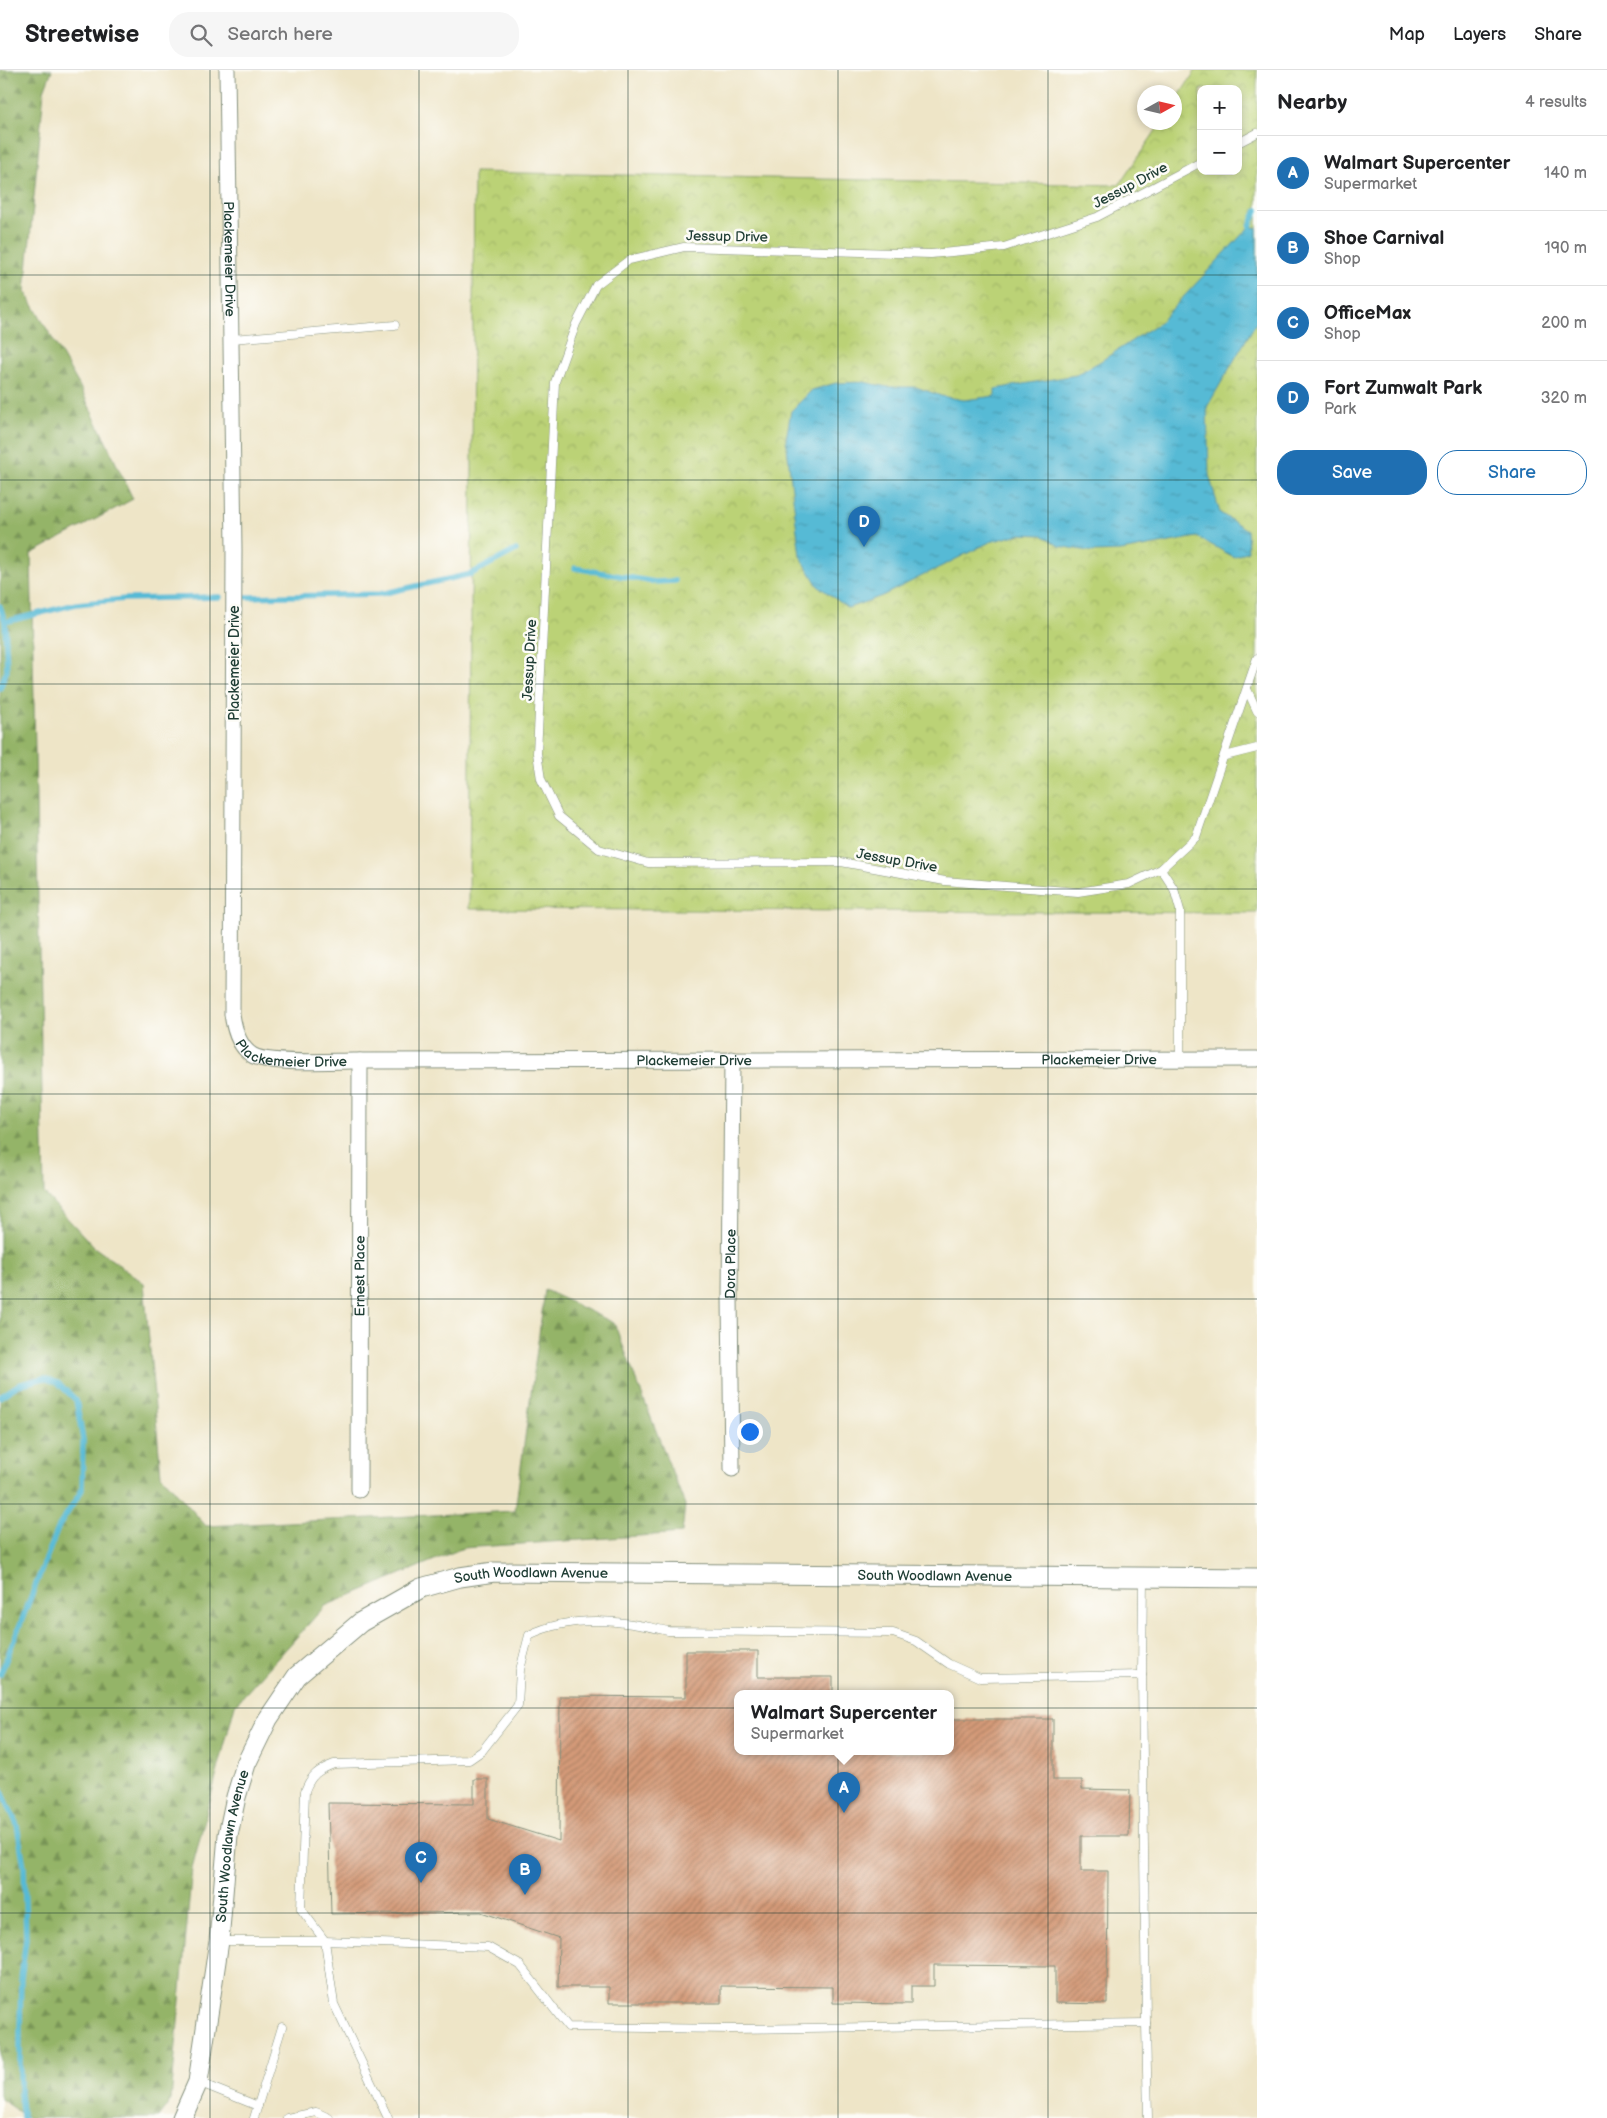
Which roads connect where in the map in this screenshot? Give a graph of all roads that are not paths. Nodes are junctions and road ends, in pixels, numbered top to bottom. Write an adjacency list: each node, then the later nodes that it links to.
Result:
1 (227, 70): 6 (street, Plackemeier Drive)
2 (1257, 133): 3 (lane)
3 (1242, 140)
4 (1197, 164): 12 (lane, Jessup Drive)
5 (395, 325): 6 (lane)
6 (232, 339): 16 (street, Plackemeier Drive)
7 (1257, 658): 8 (lane, Jessup Drive)
8 (1247, 690): 9 (lane); 11 (lane, Jessup Drive)
9 (1257, 711)
10 (1257, 748): 11 (lane)
11 (1225, 756): 12 (lane, Jessup Drive)
12 (1161, 869): 13 (lane)
13 (1180, 1058): 14 (street, Plackemeier Drive); 15 (street, Plackemeier Drive)
14 (732, 1059): 16 (street, Plackemeier Drive); 17 (street, Dora Place)
15 (1257, 1059)
16 (360, 1061): 18 (street, Ernest Place)
17 (732, 1469)
18 (359, 1490)
19 (1143, 1577): 20 (street, South Woodlawn Avenue); 21 (lane); 23 (street, South Woodlawn Avenue)
20 (1257, 1578)
21 (1142, 1674): 22 (lane); 24 (lane)
22 (325, 1940): 23 (lane); 24 (lane); 32 (lane)
23 (219, 1941): 26 (street, South Woodlawn Avenue)
24 (1146, 2023): 33 (lane)
25 (282, 2027): 27 (lane)
26 (198, 2082): 27 (lane); 28 (street, South Woodlawn Avenue)
27 (258, 2106): 29 (lane)
28 (182, 2118)
29 (254, 2118)
30 (287, 2118): 31 (lane)
31 (330, 2118)
32 (388, 2118)
33 (1148, 2118)

